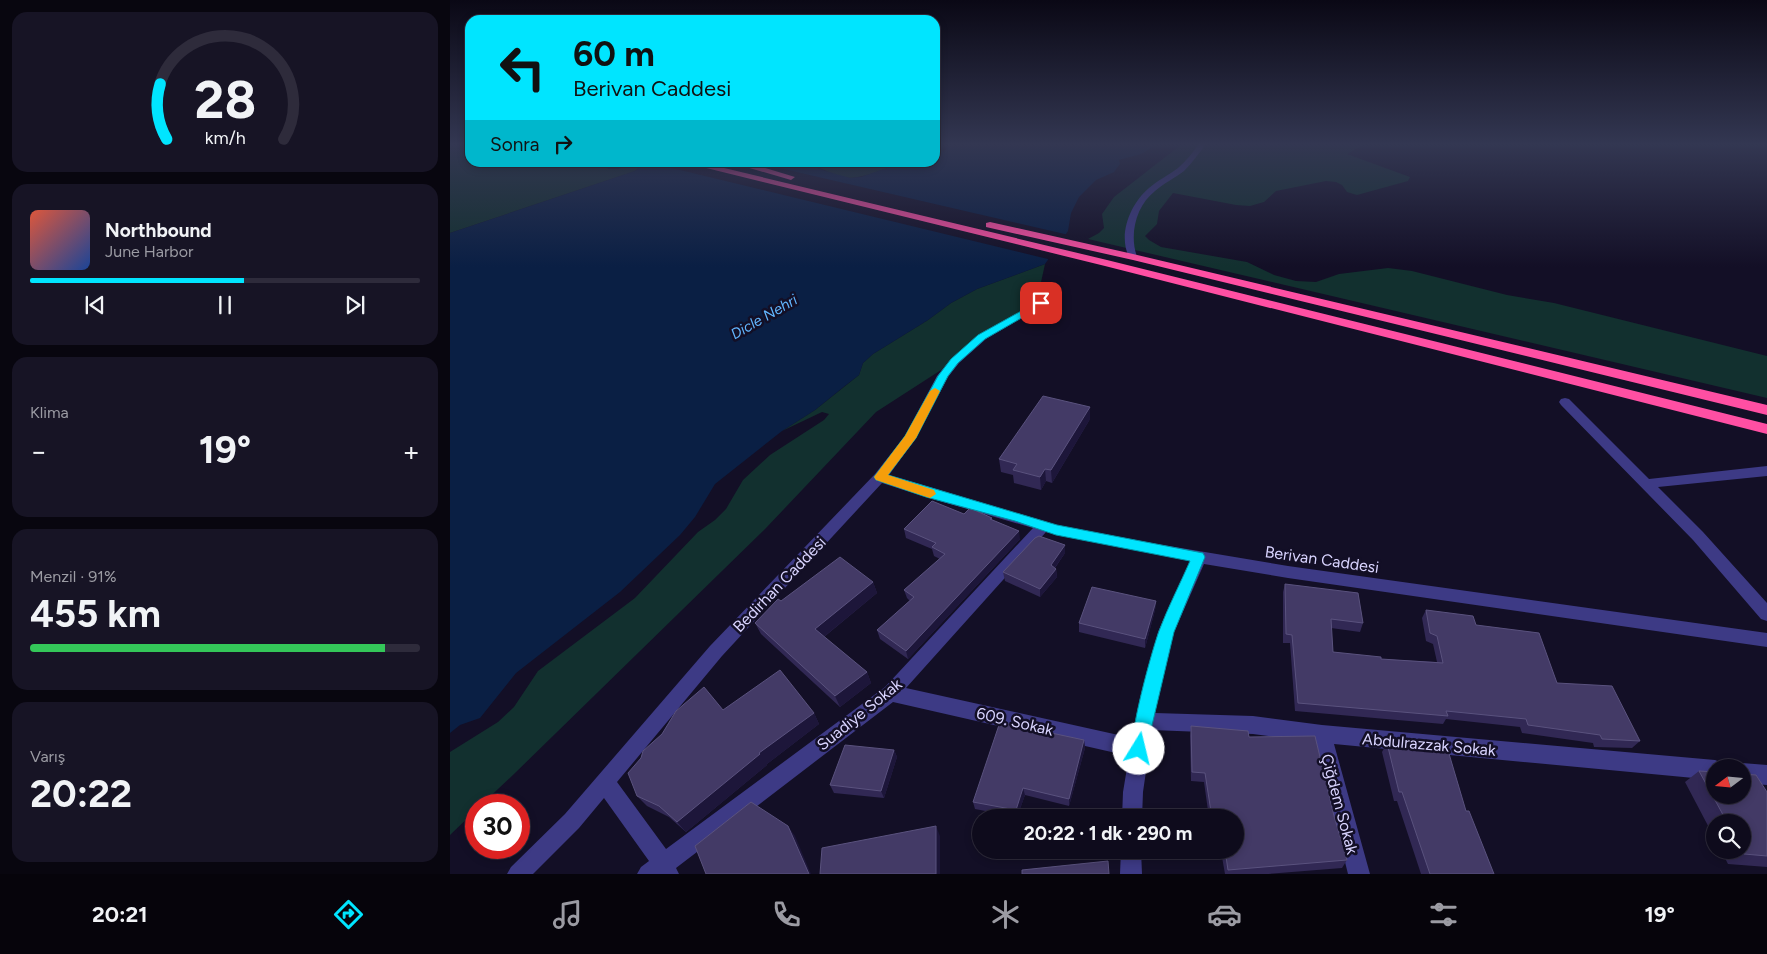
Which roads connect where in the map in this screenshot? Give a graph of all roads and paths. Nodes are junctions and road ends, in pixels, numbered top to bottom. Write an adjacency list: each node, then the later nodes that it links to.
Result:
1 (787, 185): 5 (highway)
2 (824, 185): 5 (highway)
3 (1159, 185): 4 (street)
4 (1133, 257): 5 (highway); 8 (highway)
5 (1111, 258): 9 (highway)
6 (1041, 303): 11 (street, Bedirhan Caddesi)
7 (1565, 402): 12 (street)
8 (1767, 410)
9 (1767, 429)
10 (1767, 471): 12 (street)
11 (880, 477): 13 (street, Berivan Caddesi); 24 (street, Bedirhan Caddesi)
12 (1646, 484): 15 (street)
13 (1043, 526): 14 (street, Berivan Caddesi); 17 (street, Suadiye Sokak)
14 (1198, 557): 16 (street, Berivan Caddesi); 18 (street)
15 (1767, 614)
16 (1767, 640)
17 (891, 692): 20 (street, 609. Sokak); 27 (street, Suadiye Sokak)
18 (1144, 721): 19 (street, Abdulrazzak Sokak); 20 (street)
19 (1322, 734): 21 (street, Abdulrazzak Sokak); 30 (street, Çiğdem Sokak)
20 (1139, 749): 25 (street)
21 (1706, 769)
22 (1751, 773): 23 (street)
23 (1767, 775)
24 (605, 782): 27 (street); 28 (street, Bedirhan Caddesi)
25 (1132, 809)
26 (1131, 859): 29 (street)
27 (660, 871)
28 (518, 874)
29 (1131, 874)
30 (1359, 874)

